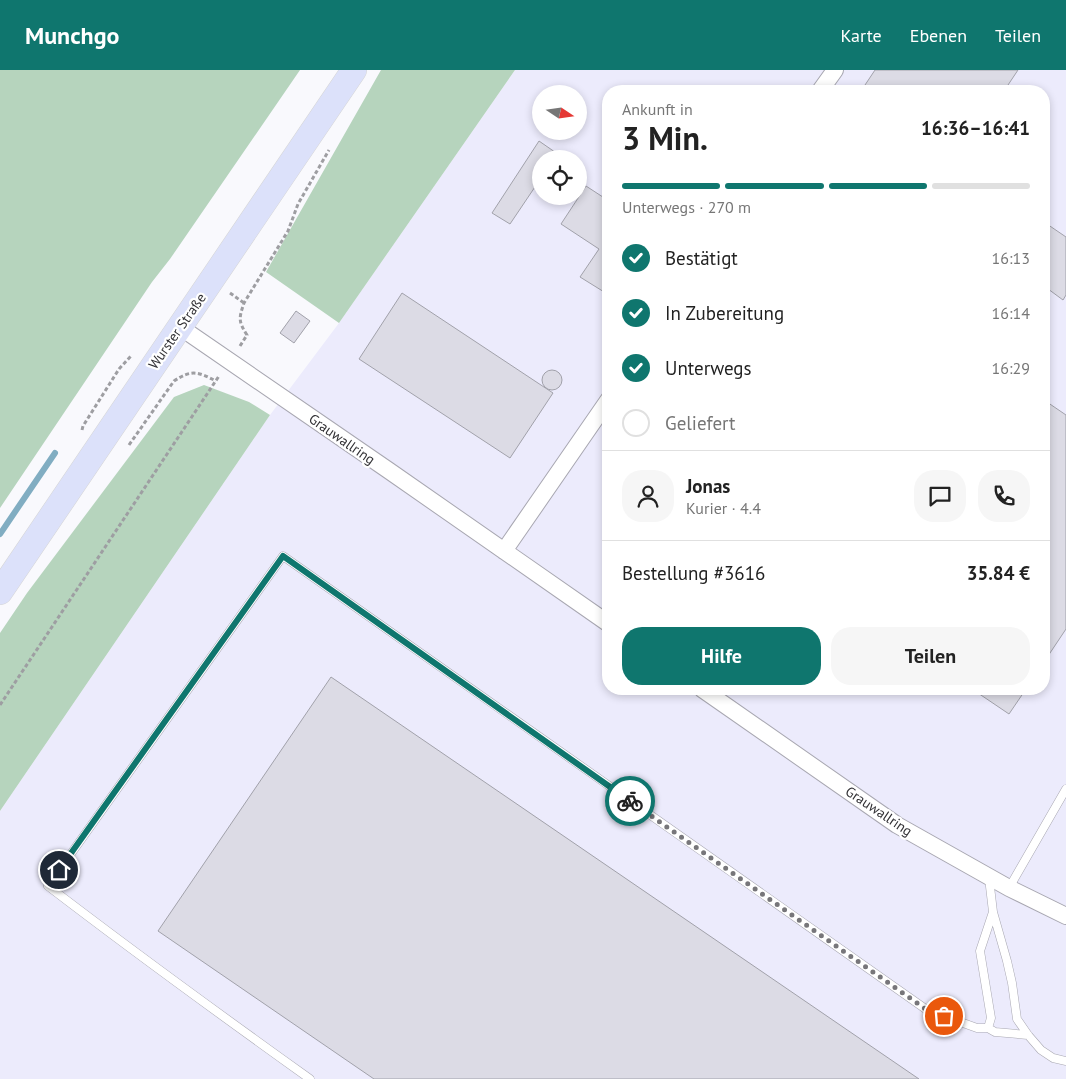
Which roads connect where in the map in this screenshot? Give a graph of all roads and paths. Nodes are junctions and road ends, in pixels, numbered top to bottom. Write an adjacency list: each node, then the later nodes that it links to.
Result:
1 (354, 70): 6 (main road, Wurster Straße)
2 (835, 70): 3 (street)
3 (824, 85)
4 (331, 147): 5 (path)
5 (244, 303)
6 (180, 327): 9 (street, Grauwallring); 10 (main road, Wurster Straße)
7 (216, 381): 13 (path)
8 (602, 408): 9 (street)
9 (504, 551): 11 (street, Grauwallring)
10 (0, 592)
11 (602, 619)
12 (711, 695): 15 (street, Grauwallring)
13 (0, 705)
14 (1066, 789): 16 (lane)
15 (988, 876): 16 (street, Grauwallring); 17 (lane)
16 (1009, 888): 18 (street, Grauwallring)
17 (993, 912): 19 (lane); 20 (lane)
18 (1066, 916)
19 (988, 1028): 20 (lane); 22 (lane)
20 (1028, 1035): 21 (lane)
21 (1066, 1061)
22 (310, 1079)

